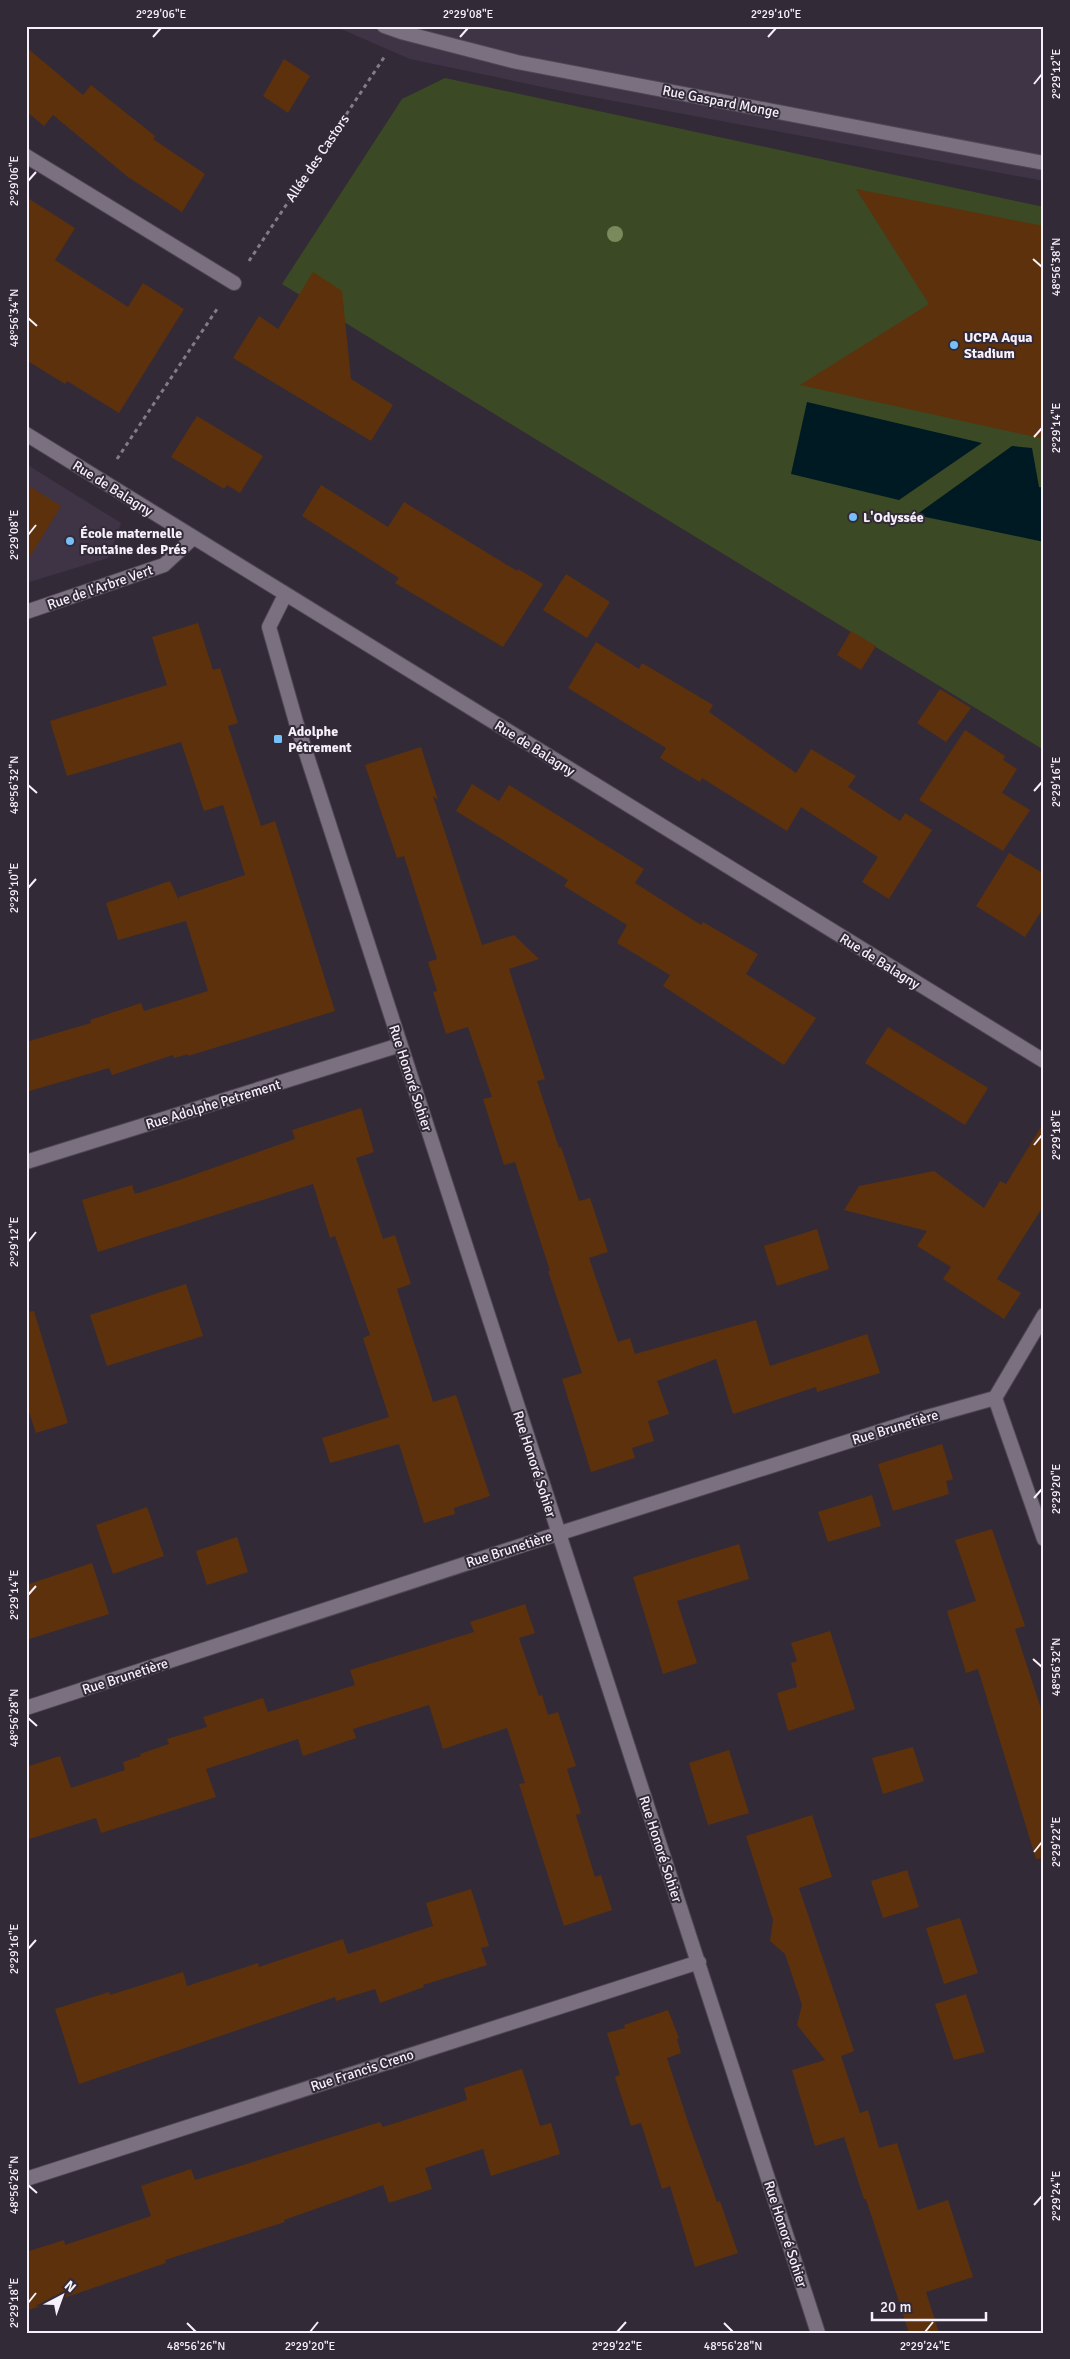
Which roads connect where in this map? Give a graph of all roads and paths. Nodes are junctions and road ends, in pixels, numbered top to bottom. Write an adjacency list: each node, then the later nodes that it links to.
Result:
1 (384, 26): 2 (street, Rue Gaspard Monge)
2 (401, 29): 4 (street, Rue Gaspard Monge); 5 (path, Allée des Castors)
3 (26, 156): 5 (street)
4 (1044, 163)
5 (234, 283): 7 (path, Allée des Castors)
6 (26, 434): 7 (street, Rue de Balagny)
7 (102, 482): 8 (street, Rue de Balagny)
8 (193, 538): 9 (street, Rue de Balagny); 10 (street, Rue de l'Arbre Vert)
9 (286, 595): 11 (street, Rue Honoré Sohier); 12 (street, Rue de Balagny)
10 (26, 612)
11 (400, 1045): 13 (street, Rue Adolphe Petrement); 16 (street, Rue Honoré Sohier)
12 (1044, 1062)
13 (26, 1162)
14 (1044, 1315): 15 (street)
15 (995, 1398): 16 (street, Rue Brunetière); 17 (street)
16 (557, 1534): 18 (street, Rue Brunetière); 19 (street, Rue Honoré Sohier)
17 (1044, 1539)
18 (26, 1708)
19 (698, 1962): 20 (street, Rue Francis Creno); 21 (street, Rue Honoré Sohier)
20 (26, 2178)
21 (818, 2333)

